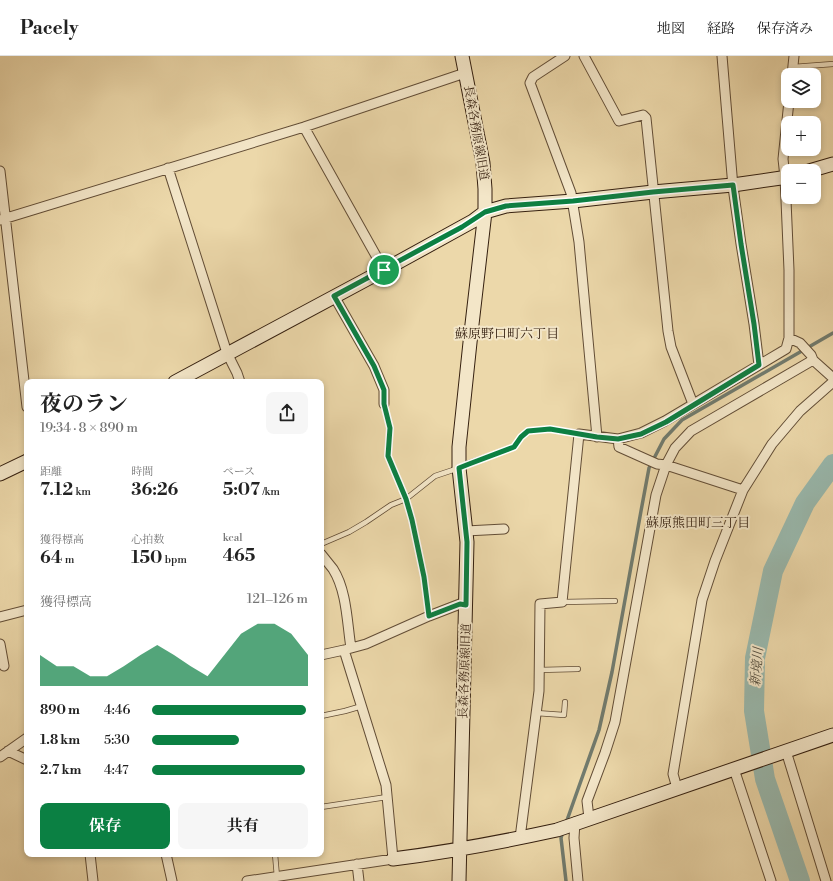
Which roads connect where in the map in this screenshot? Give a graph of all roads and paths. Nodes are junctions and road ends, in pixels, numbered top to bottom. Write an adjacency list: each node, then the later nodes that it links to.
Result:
1 (462, 56): 9 (street, 長森各務原線旧道)
2 (565, 56): 20 (street)
3 (584, 56): 19 (street)
4 (722, 56): 18 (street)
5 (794, 56): 7 (street)
6 (833, 64): 8 (lane)
7 (793, 68)
8 (810, 68)
9 (465, 73): 11 (street); 22 (street, 長森各務原線旧道)
10 (788, 108): 12 (street)
11 (304, 127): 14 (street); 24 (street)
12 (784, 164)
13 (833, 164): 15 (street)
14 (168, 168): 23 (street); 27 (street)
15 (821, 168)
16 (0, 171): 23 (street)
17 (781, 178): 18 (street)
18 (733, 185): 19 (street); 29 (street)
19 (653, 192): 20 (street); 36 (street)
20 (573, 201): 22 (street); 38 (street)
21 (788, 204): 26 (street)
22 (485, 212): 24 (street); 42 (street, 長森各務原線旧道)
23 (3, 220): 34 (street)
24 (384, 270): 25 (street)
25 (334, 296): 27 (street); 35 (street)
26 (789, 338): 28 (street); 29 (street)
27 (227, 354): 31 (street); 32 (street)
28 (812, 358): 30 (street); 41 (street)
29 (759, 365): 36 (street)
30 (833, 378)
31 (181, 379)
32 (239, 379)
33 (833, 382): 44 (street)
34 (24, 384)
35 (384, 404): 45 (lane)
36 (693, 404): 39 (street)
37 (579, 434): 38 (street); 42 (lane); 51 (street)
38 (597, 437): 39 (street)
39 (618, 439): 41 (street)
40 (24, 462): 43 (street)
41 (662, 465): 44 (street); 76 (street)
42 (459, 468): 45 (lane); 47 (street, 長森各務原線旧道)
43 (0, 474)
44 (743, 490): 73 (street)
45 (406, 499): 48 (lane); 54 (lane)
46 (504, 529): 47 (street)
47 (466, 531): 52 (street, 長森各務原線旧道)
48 (324, 543)
49 (324, 558): 57 (street)
50 (615, 601): 51 (lane)
51 (562, 602): 60 (street)
52 (466, 605): 54 (street); 79 (street, 長森各務原線旧道)
53 (24, 611): 55 (street)
54 (429, 616): 57 (street)
55 (0, 617)
56 (0, 644): 59 (street)
57 (348, 649): 58 (street); 63 (street)
58 (324, 654)
59 (4, 666)
60 (539, 670): 61 (lane); 64 (street)
61 (578, 670)
62 (565, 702): 64 (lane)
63 (362, 706): 65 (lane); 74 (street)
64 (536, 713): 78 (street)
65 (324, 715)
66 (833, 735): 69 (street)
67 (24, 740): 68 (street)
68 (8, 751): 70 (street); 71 (street)
69 (782, 752): 72 (street); 93 (street)
70 (0, 757)
71 (24, 759)
72 (739, 767): 73 (street); 92 (street)
73 (677, 788): 76 (street)
74 (388, 797): 75 (lane); 83 (street)
75 (324, 807)
76 (588, 818): 77 (street)
77 (574, 823): 78 (street); 91 (street)
78 (520, 838): 79 (street)
79 (460, 848): 83 (street); 90 (street, 長森各務原線旧道)
80 (90, 857): 86 (street)
81 (167, 857): 87 (street)
82 (275, 857): 85 (lane)
83 (392, 859): 84 (street)
84 (357, 864): 85 (street); 89 (street)
85 (277, 877): 88 (street)
86 (93, 881)
87 (172, 881)
88 (247, 881)
89 (359, 881)
90 (459, 881)
91 (578, 881)
92 (771, 881)
93 (826, 881)

